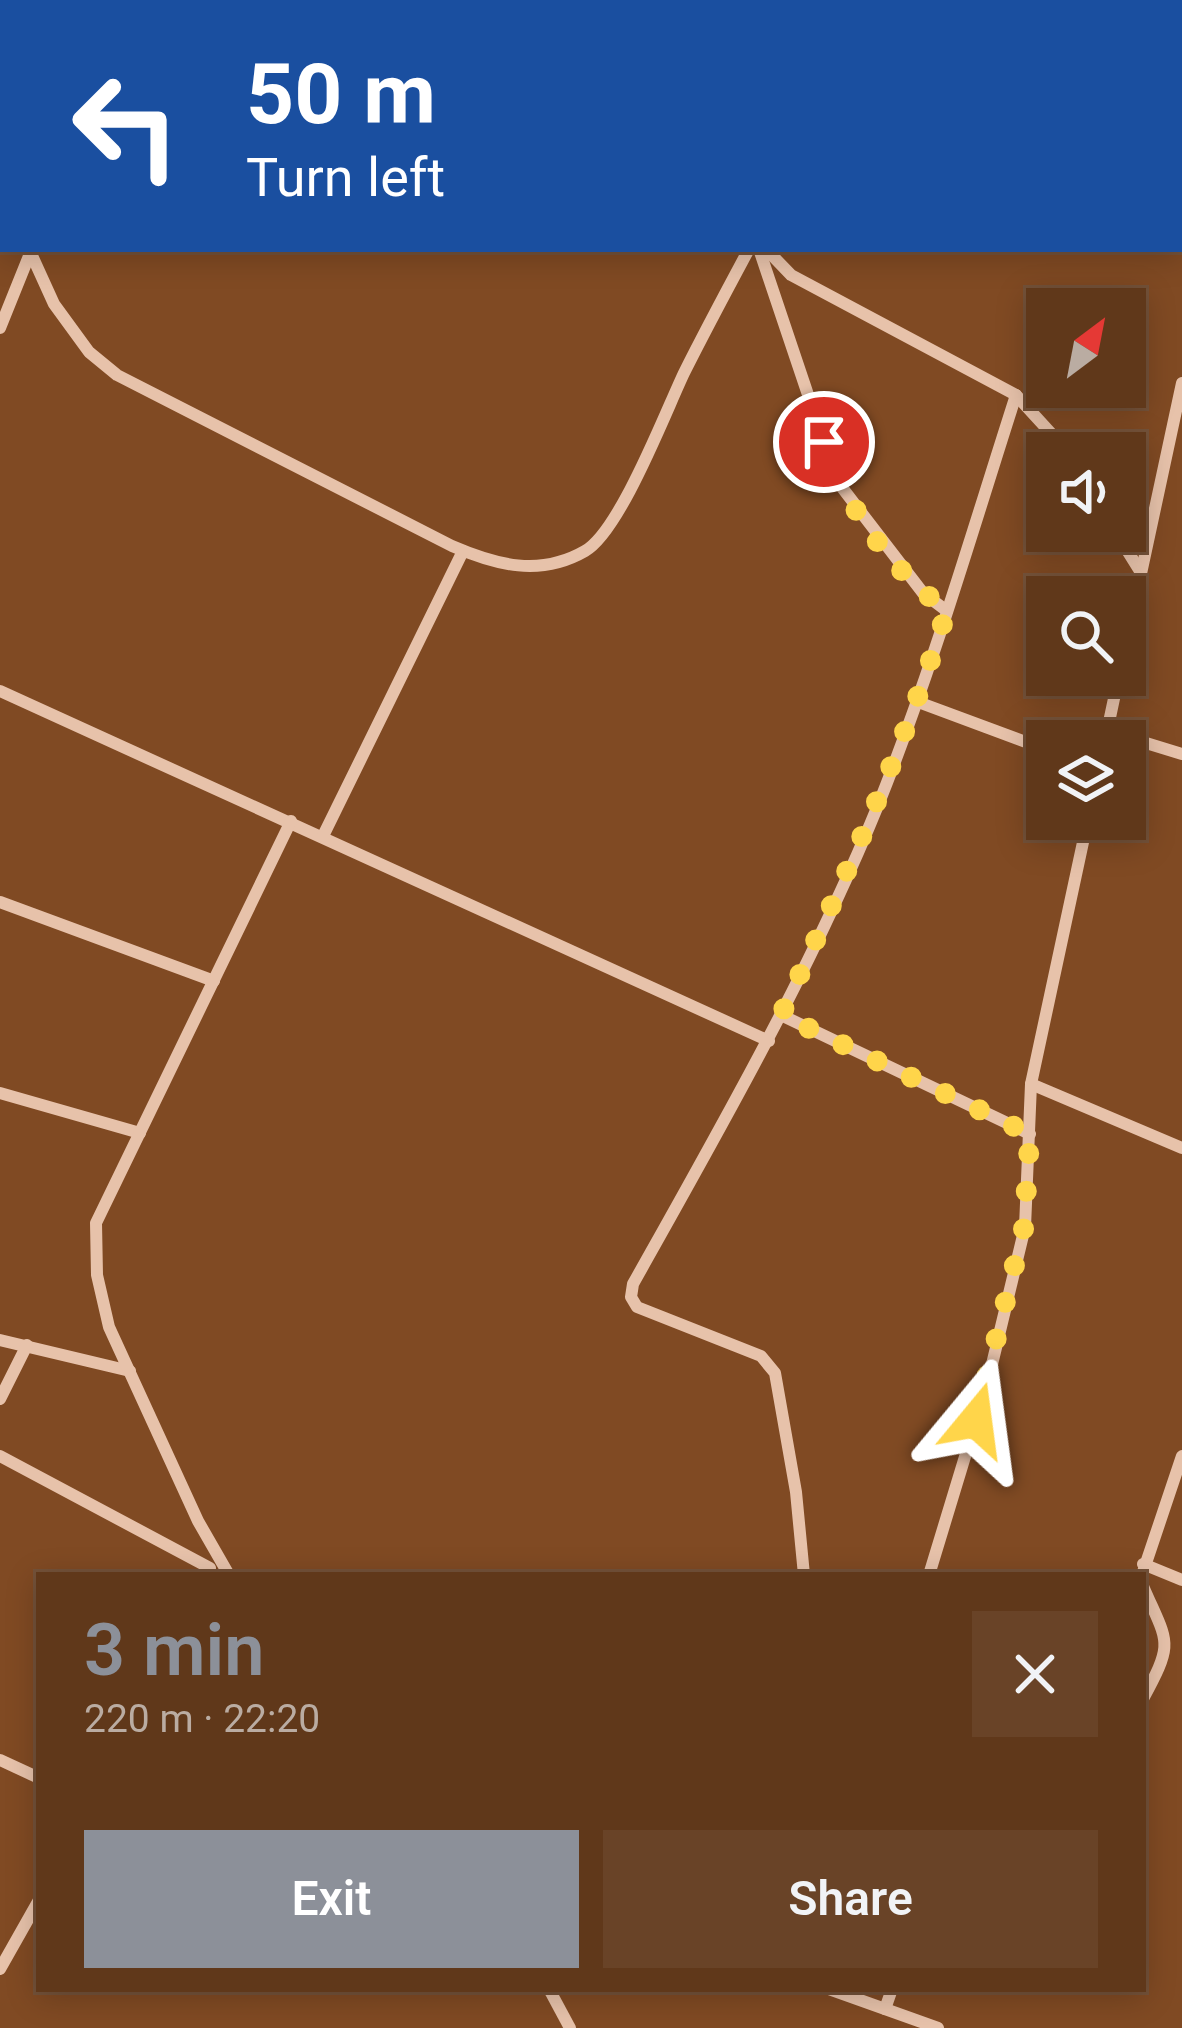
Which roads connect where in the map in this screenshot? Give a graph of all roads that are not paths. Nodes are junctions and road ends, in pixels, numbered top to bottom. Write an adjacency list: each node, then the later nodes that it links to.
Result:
1 (29, 252): 6 (street)
2 (31, 252): 10 (street)
3 (747, 252): 10 (street)
4 (764, 252): 14 (street)
5 (766, 252): 8 (street)
6 (0, 328)
7 (1182, 382): 12 (street)
8 (1016, 395): 9 (street); 14 (street)
9 (1050, 432)
10 (463, 551): 21 (street)
11 (1128, 552): 12 (street)
12 (1141, 572): 13 (street)
13 (1140, 576)
14 (947, 610): 16 (street)
15 (0, 691): 20 (street)
16 (918, 702): 17 (street); 25 (street)
17 (1026, 742)
18 (1146, 745): 19 (street)
19 (1182, 754)
20 (291, 821): 21 (street); 24 (street)
21 (323, 836): 26 (street)
22 (1083, 840): 27 (street)
23 (0, 902): 24 (street)
24 (214, 981): 29 (street)
25 (781, 1015): 26 (street); 30 (street)
26 (769, 1041): 42 (street)
27 (1031, 1084): 30 (street); 31 (street)
28 (0, 1093): 29 (street)
29 (140, 1133): 34 (street)
30 (1030, 1134): 43 (street)
31 (1182, 1148)
32 (0, 1340): 33 (street)
33 (27, 1345): 34 (street); 35 (street)
34 (130, 1371): 38 (street)
35 (0, 1399)
36 (0, 1456): 40 (street)
37 (1182, 1456): 39 (street)
38 (217, 1553): 40 (street); 41 (street)
39 (1143, 1569): 44 (street)
40 (208, 1572)
41 (227, 1572)
42 (804, 1572)
43 (930, 1572)
44 (1182, 1580)
45 (1146, 1592): 46 (street)
46 (1146, 1693)
47 (0, 1760): 48 (street)
48 (36, 1777)
49 (36, 1905): 50 (street)
50 (0, 1969)
51 (551, 1992): 55 (street)
52 (838, 1992): 54 (street)
53 (891, 1992): 54 (street)
54 (886, 2009): 56 (street)
55 (569, 2028)
56 (938, 2028)

